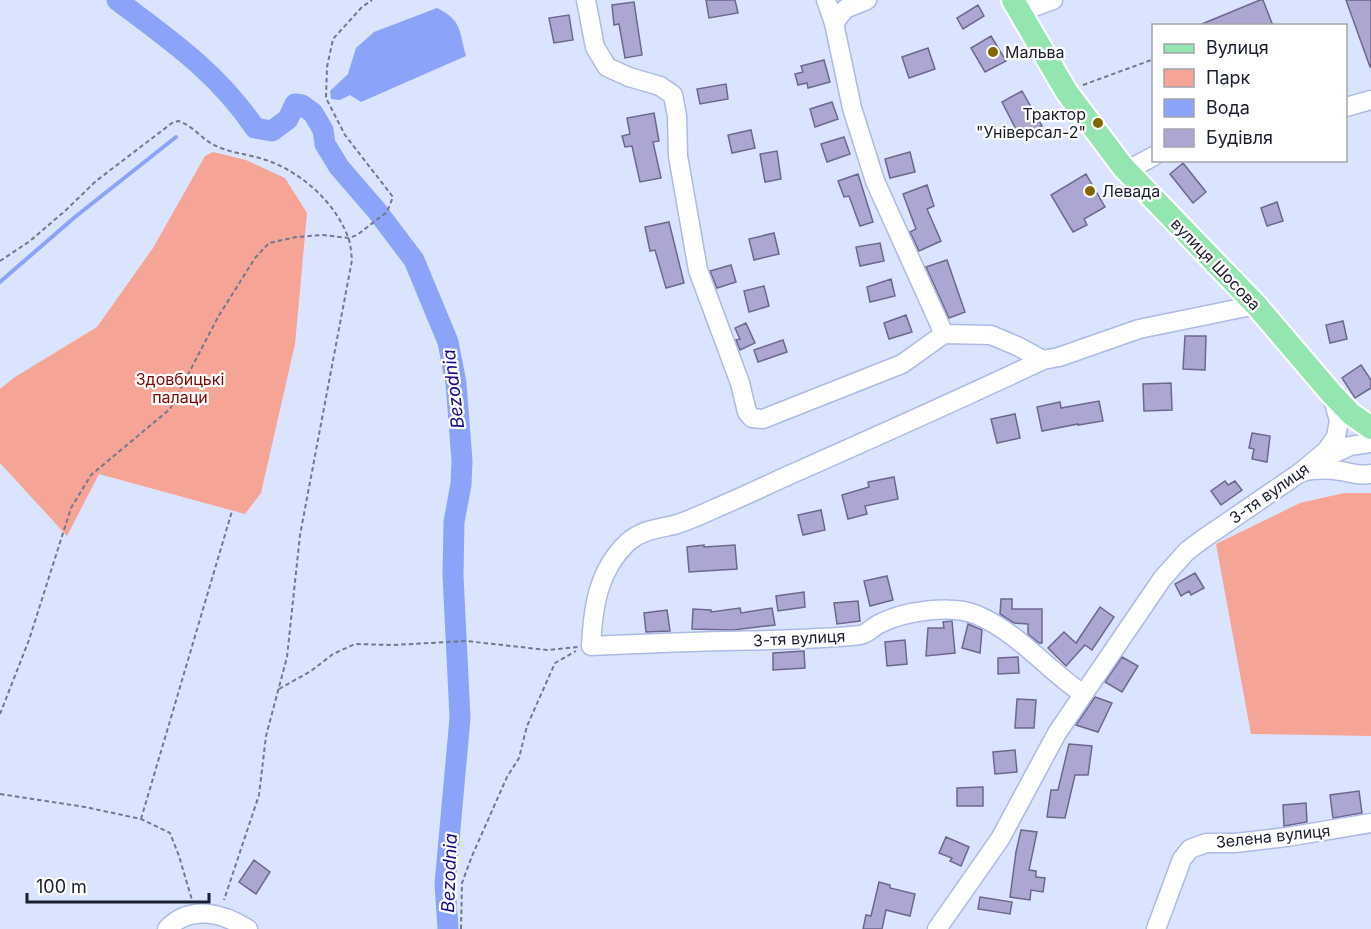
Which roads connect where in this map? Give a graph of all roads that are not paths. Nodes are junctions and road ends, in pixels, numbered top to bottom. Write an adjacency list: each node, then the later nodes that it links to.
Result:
1 (586, 0): 12 (street)
2 (826, 0): 6 (street)
3 (867, 0): 6 (street)
4 (1053, 0): 5 (street)
5 (1016, 6): 10 (main road, вулиця Шосова)
6 (834, 23): 12 (street)
7 (1371, 100): 8 (street)
8 (1347, 107)
9 (1152, 157): 10 (street)
10 (1126, 171): 11 (main road, вулиця Шосова)
11 (1256, 305): 13 (street); 14 (main road, вулиця Шосова)
12 (944, 334): 13 (street)
13 (1043, 360): 19 (street, 3-тя вулиця)
14 (1331, 393): 15 (main road, вулиця Шосова); 17 (street, 3-тя вулиця)
15 (1371, 428)
16 (1371, 443): 17 (street)
17 (1308, 467): 18 (street); 19 (street, 3-тя вулиця)
18 (1371, 474)
19 (1083, 694): 23 (street, 3-тя вулиця)
20 (1371, 823): 24 (street, Зелена вулиця)
21 (167, 929): 22 (street)
22 (248, 929)
23 (937, 929)
24 (1156, 929)

